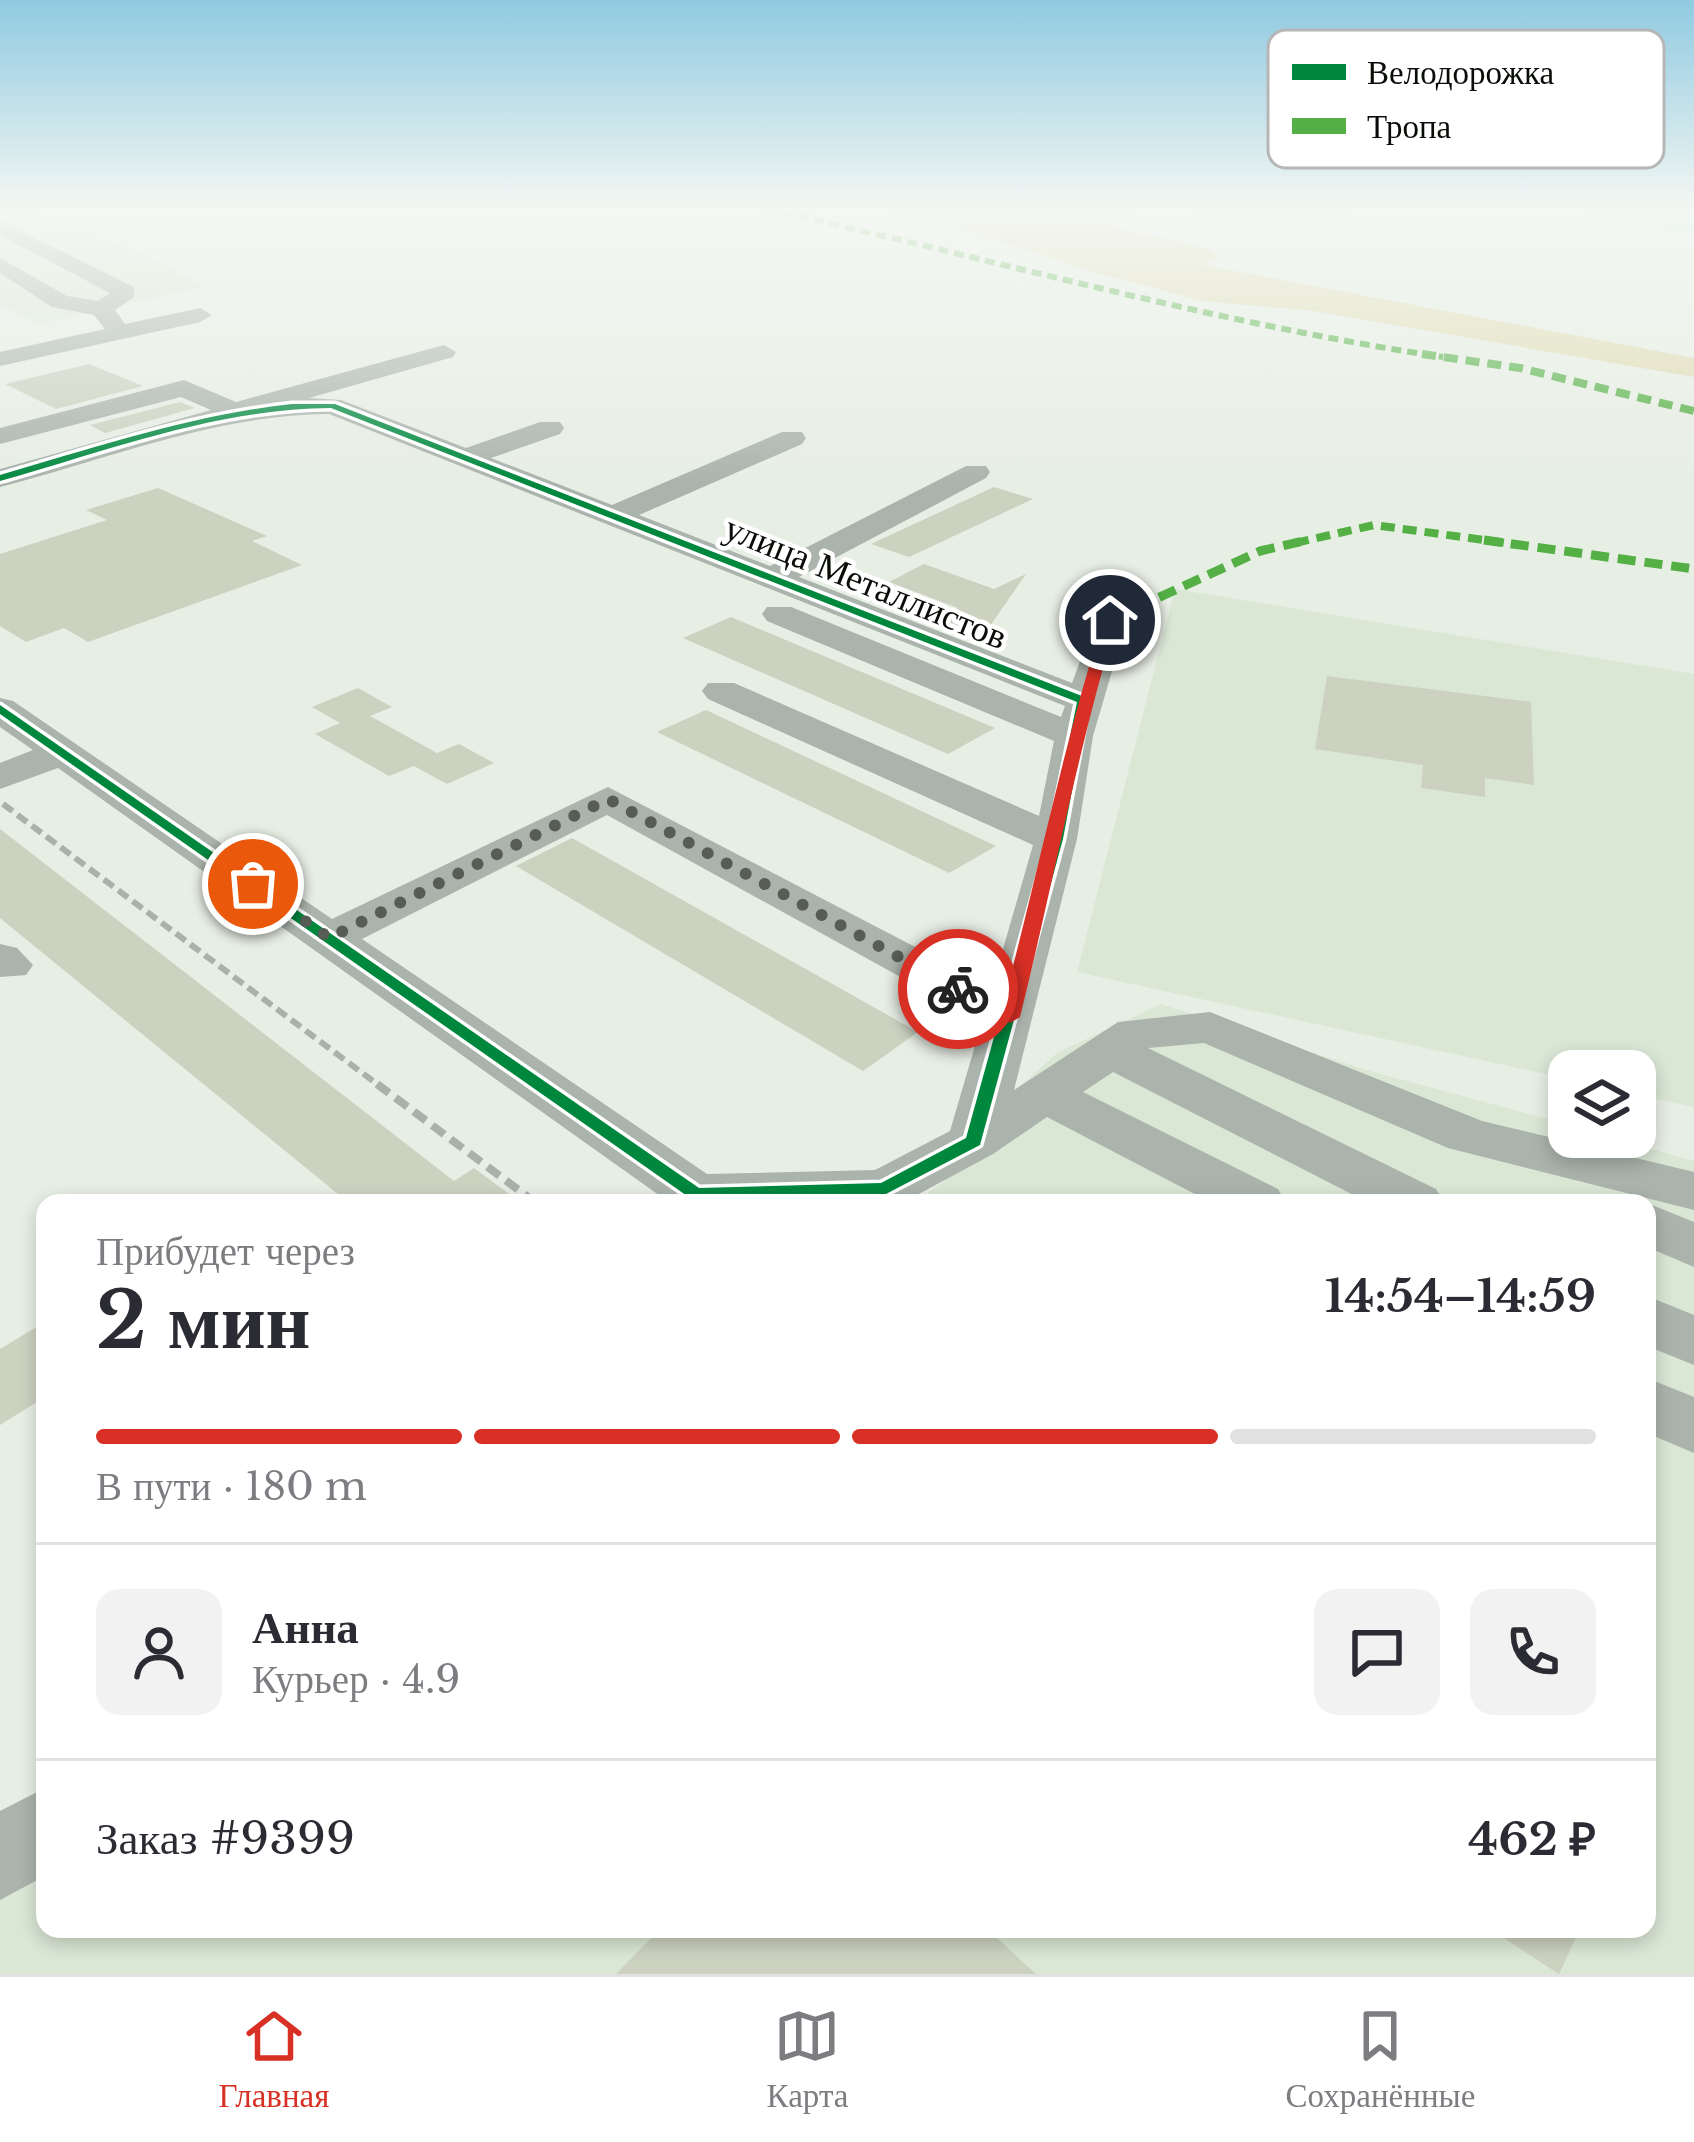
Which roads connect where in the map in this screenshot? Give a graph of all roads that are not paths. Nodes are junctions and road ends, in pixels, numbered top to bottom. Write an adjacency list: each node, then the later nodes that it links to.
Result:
1 (59, 301): 2 (street)
2 (108, 301)
3 (114, 301): 4 (street); 4 (street)
4 (119, 332): 6 (street)
5 (443, 352): 7 (street)
6 (0, 359)
7 (234, 412): 9 (street); 11 (street, улица Металлистов); 13 (street, улица Металлистов)
8 (550, 428): 11 (street)
9 (0, 436)
10 (792, 438): 14 (street)
11 (468, 457): 14 (street, улица Металлистов)
12 (976, 472): 15 (street, улица Металлистов)
13 (0, 478)
14 (614, 515): 15 (street, улица Металлистов)
15 (774, 594): 19 (street)
16 (1110, 620): 19 (street)
17 (721, 692): 22 (street)
18 (0, 709): 20 (street)
19 (1079, 718): 22 (street)
20 (62, 752): 21 (street); 23 (street)
21 (0, 777)
22 (1056, 838): 24 (street)
23 (329, 938): 24 (street); 30 (street)
24 (1010, 1017): 28 (street)
25 (1111, 1051): 26 (street); 27 (street); 33 (street)
26 (1045, 1094): 28 (street); 32 (street)
27 (1468, 1135): 29 (street); 34 (street)
28 (974, 1141): 31 (street)
29 (1694, 1191)
30 (688, 1194)
31 (790, 1194)
32 (1240, 1194)
33 (1398, 1194)
34 (1588, 1194)
35 (1656, 1227): 36 (street)
36 (1694, 1246)
37 (1656, 1323): 38 (street)
38 (1694, 1342)
39 (1656, 1408): 40 (street)
40 (1694, 1427)
41 (36, 1834): 42 (street)
42 (0, 1860)

